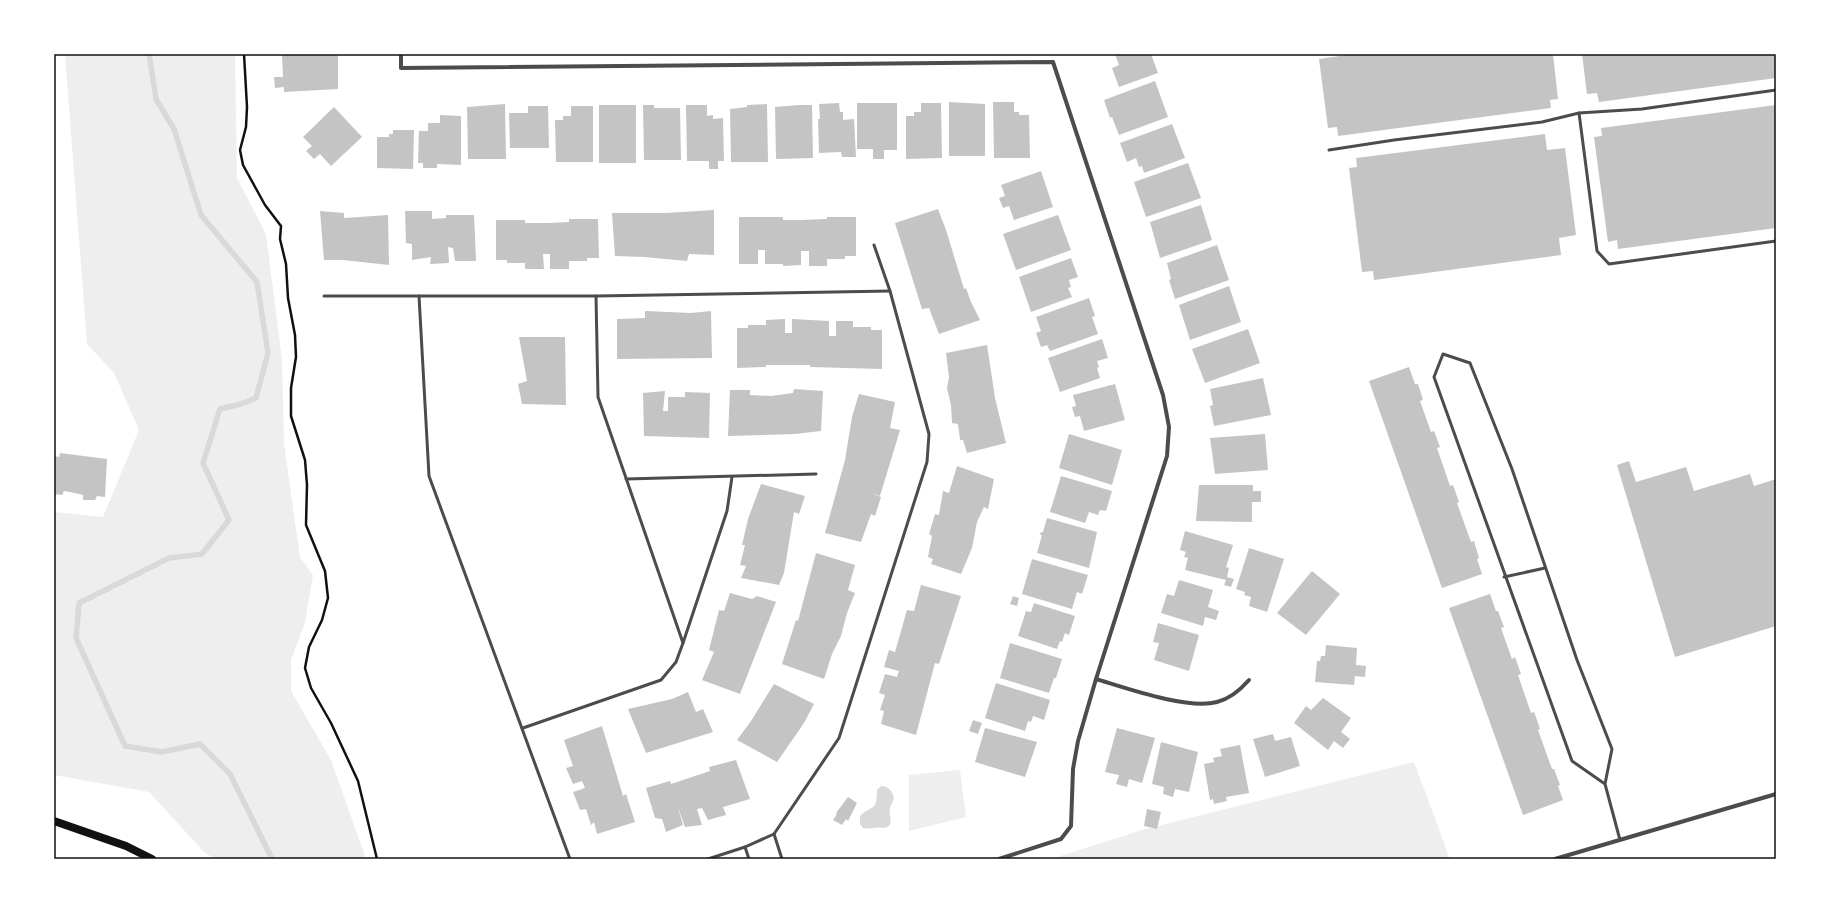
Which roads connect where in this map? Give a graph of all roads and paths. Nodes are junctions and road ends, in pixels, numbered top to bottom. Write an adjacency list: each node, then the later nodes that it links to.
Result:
1 (244, 54): 28 (path)
2 (401, 54): 18 (street)
3 (1776, 90): 4 (lane)
4 (1579, 113): 5 (lane); 6 (lane)
5 (1329, 150)
6 (1776, 241)
7 (874, 246): 8 (lane)
8 (890, 291): 11 (lane); 24 (lane)
9 (324, 296): 10 (lane)
10 (419, 296): 11 (lane); 20 (lane)
11 (596, 296): 14 (lane)
12 (816, 474): 13 (lane)
13 (732, 477): 14 (lane); 17 (lane)
14 (626, 479): 17 (lane)
15 (1545, 568): 16 (lane); 16 (lane); 21 (lane)
16 (1504, 577): 21 (lane)
17 (683, 643): 20 (lane)
18 (1096, 679): 19 (street); 33 (street)
19 (1249, 680)
20 (522, 728): 29 (lane)
21 (1605, 784): 25 (lane)
22 (1776, 795): 25 (street)
23 (54, 821): 27 (main road)
24 (774, 834): 26 (lane); 32 (lane)
25 (1620, 840): 34 (street)
26 (746, 847): 30 (lane); 31 (lane)
27 (152, 859)
28 (377, 859)
29 (570, 859)
30 (708, 859)
31 (749, 859)
32 (782, 859)
33 (1000, 859)
34 (1555, 859)

